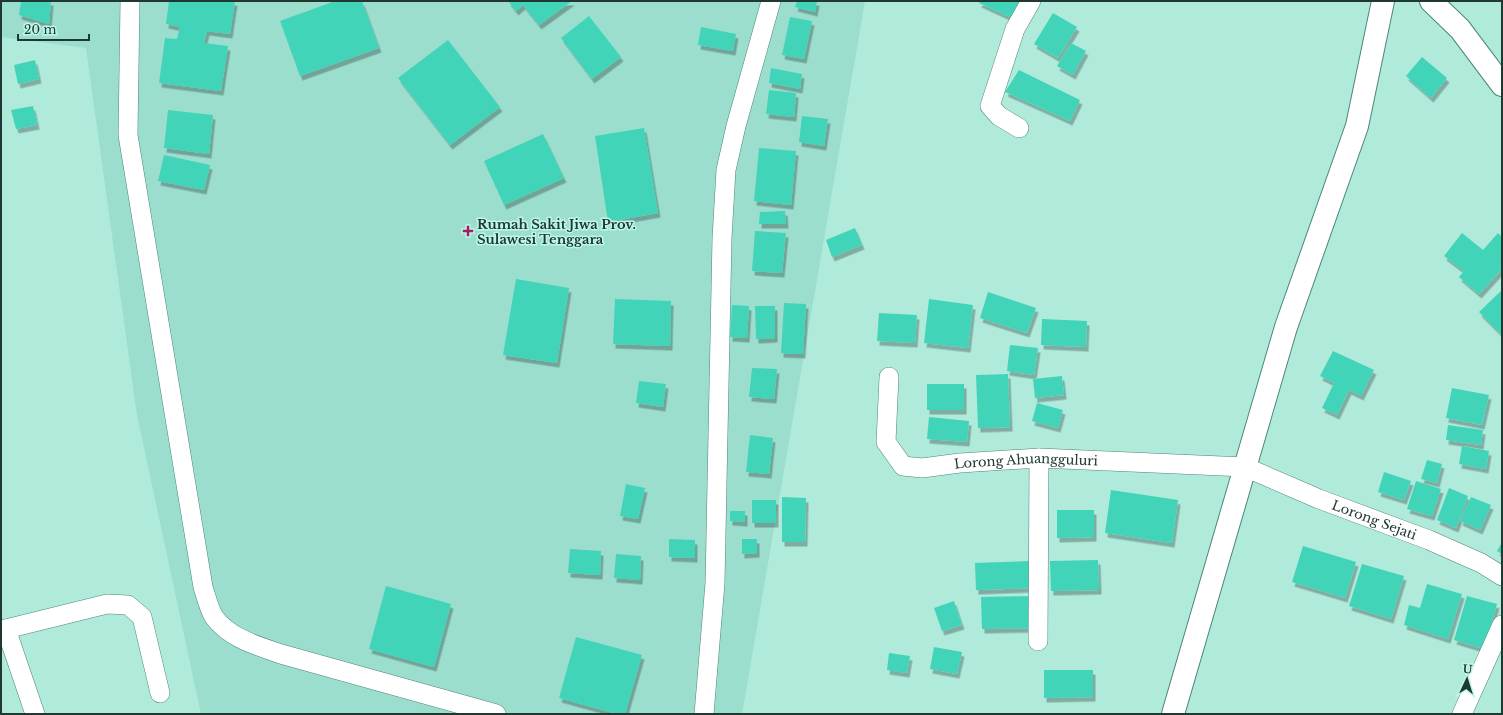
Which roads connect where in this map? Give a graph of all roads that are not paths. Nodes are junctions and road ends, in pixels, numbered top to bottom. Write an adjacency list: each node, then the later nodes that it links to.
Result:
1 (130, 1): 17 (street)
2 (771, 1): 18 (street)
3 (1031, 1): 7 (street)
4 (1383, 1): 10 (street)
5 (1431, 1): 6 (street)
6 (1502, 85)
7 (1019, 128)
8 (890, 377): 9 (street, Lorong Ahuangguluri)
9 (1039, 458): 10 (street, Lorong Ahuangguluri); 14 (street)
10 (1245, 467): 11 (street, Lorong Sejati); 19 (street)
11 (1502, 576)
12 (1502, 625): 20 (street)
13 (3, 629): 15 (street); 16 (street)
14 (1038, 641)
15 (160, 693)
16 (35, 714)
17 (496, 714)
18 (704, 714)
19 (1173, 714)
20 (1462, 714)

